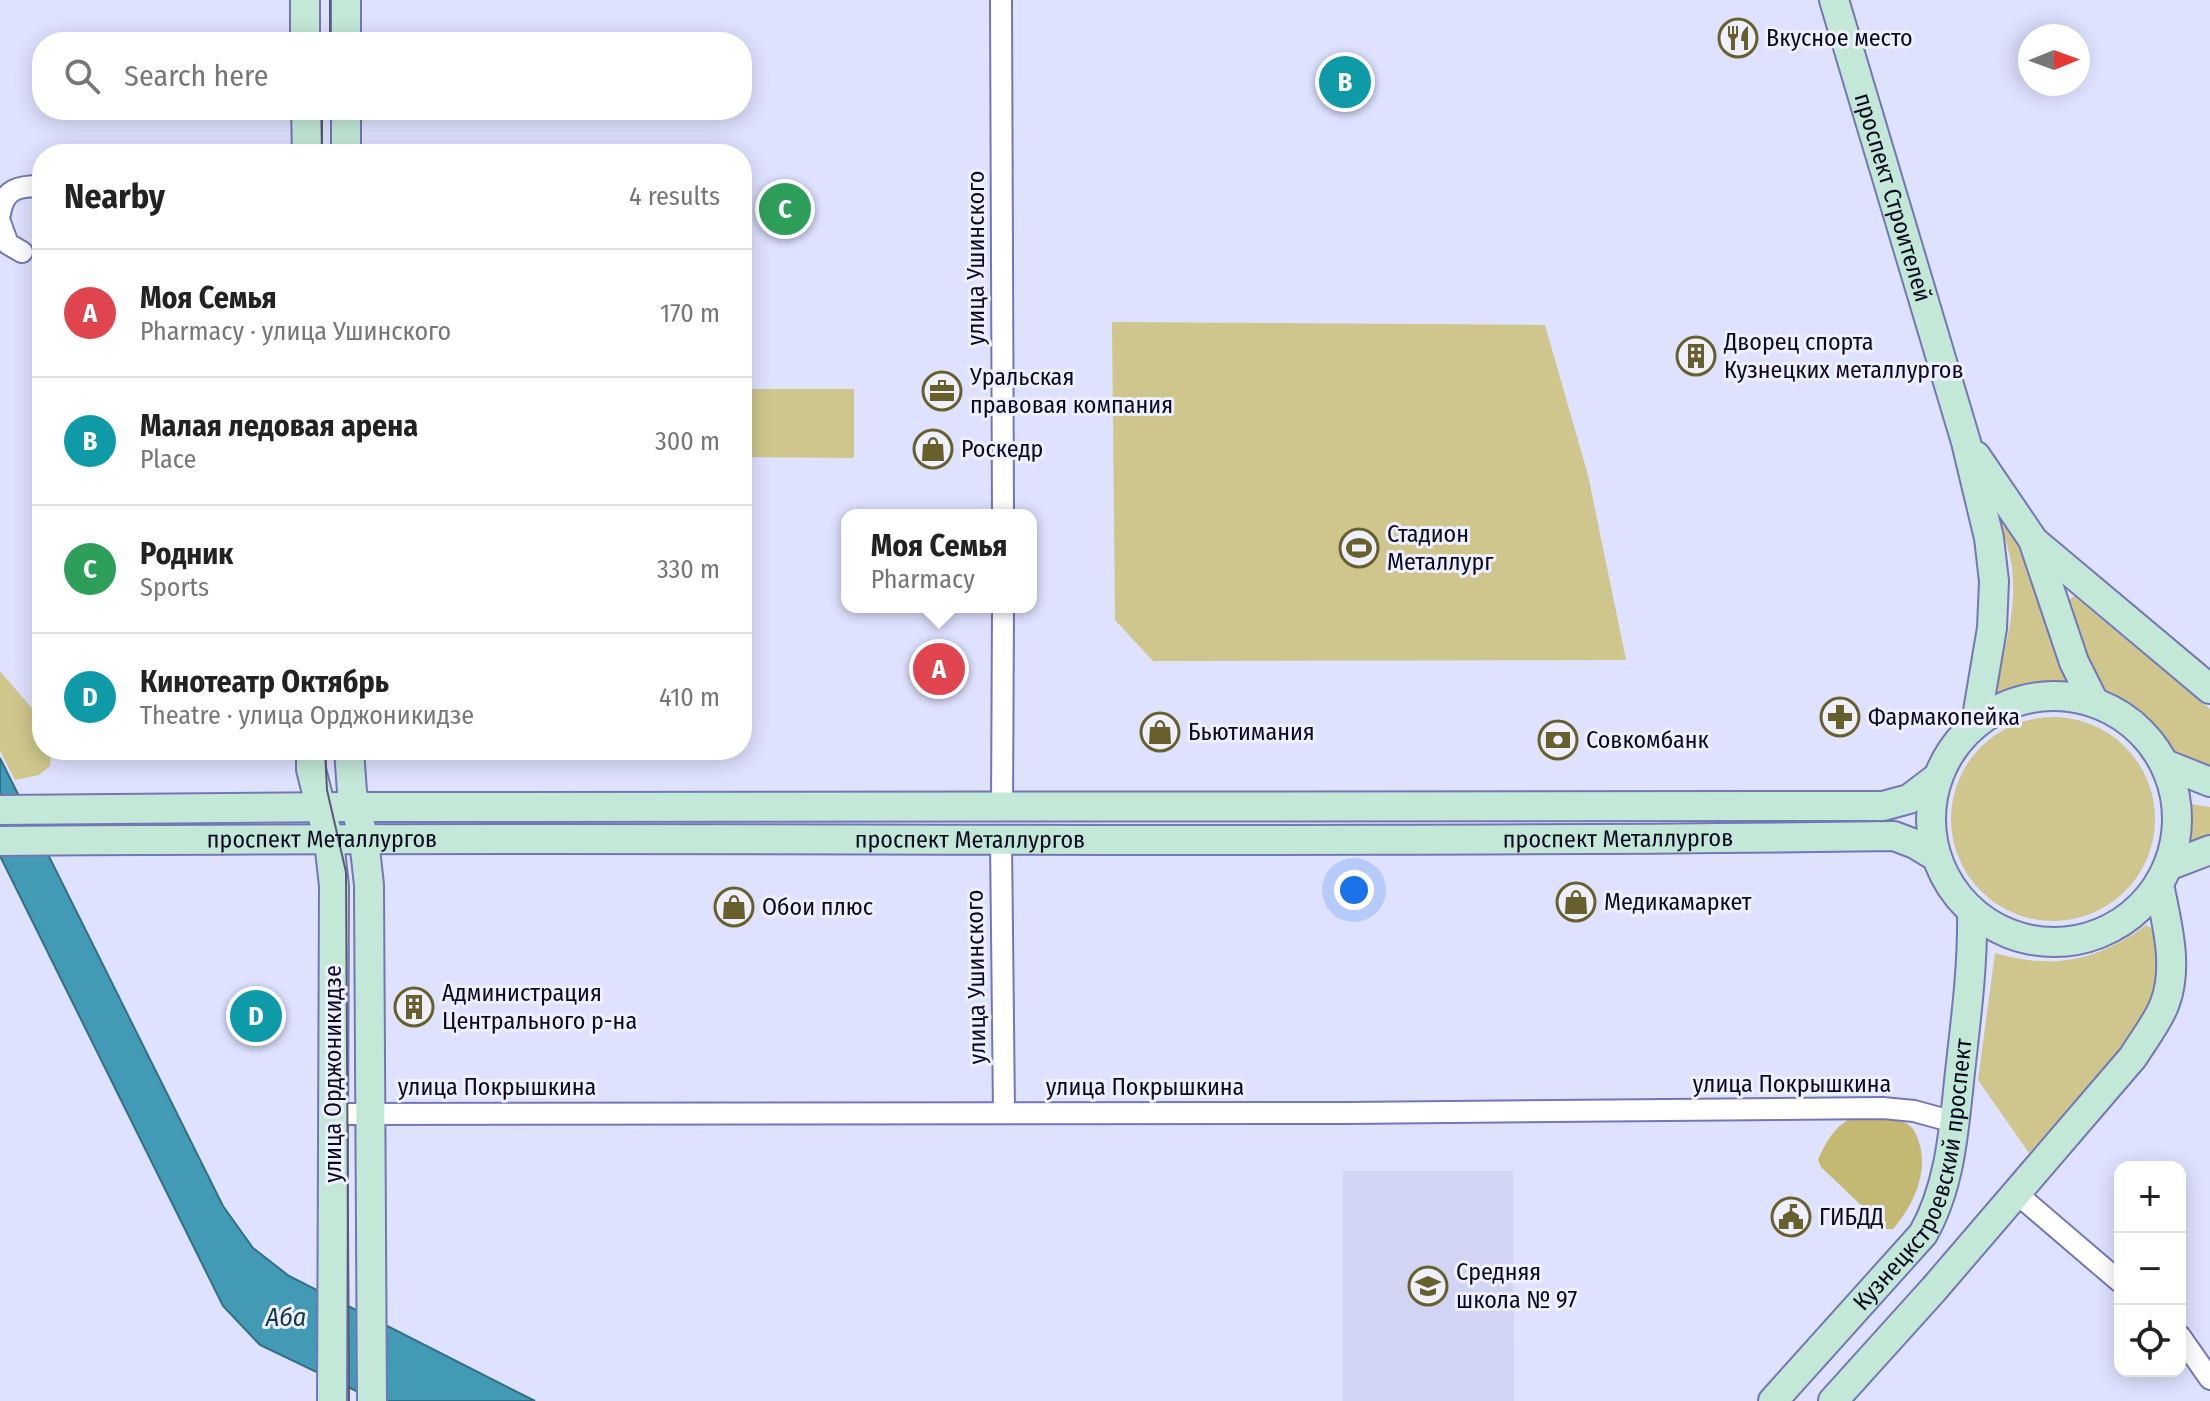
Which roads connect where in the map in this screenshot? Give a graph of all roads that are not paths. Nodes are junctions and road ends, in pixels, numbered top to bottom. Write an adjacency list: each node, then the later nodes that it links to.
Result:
1 (305, 0): 5 (main road)
2 (346, 0): 6 (main road)
3 (1001, 0): 16 (street, улица Ушинского)
4 (1834, 0): 15 (main road, проспект Строителей)
5 (305, 32)
6 (346, 32)
7 (306, 120): 9 (main road)
8 (346, 120): 10 (main road)
9 (307, 144)
10 (346, 144)
11 (32, 186): 12 (street)
12 (0, 214)
13 (0, 222): 14 (street)
14 (22, 252)
15 (1966, 442): 17 (main road); 21 (main road)
16 (1003, 509)
17 (2033, 540): 19 (main road); 20 (main road)
18 (1003, 613): 29 (street)
19 (2210, 689)
20 (2094, 702): 21 (main road); 24 (main road)
21 (1976, 723): 25 (main road)
22 (311, 760): 27 (main road, улица Орджоникидзе)
23 (349, 760): 28 (main road, улица Орджоникидзе)
24 (2165, 764): 26 (main road); 37 (main road)
25 (1938, 777): 29 (main road, проспект Металлургов); 36 (main road)
26 (2210, 782)
27 (319, 807): 28 (main road, проспект Металлургов); 30 (main road, проспект Металлургов); 34 (main road, улица Орджоникидзе)
28 (356, 807): 29 (main road, проспект Металлургов); 31 (main road, улица Орджоникидзе)
29 (1002, 808)
30 (0, 810)
31 (364, 840): 32 (main road, проспект Металлургов); 34 (main road, проспект Металлургов); 41 (main road, улица Орджоникидзе)
32 (1001, 840): 36 (main road, проспект Металлургов); 39 (street, улица Ушинского)
33 (0, 841): 34 (main road, проспект Металлургов)
34 (329, 841): 40 (main road, улица Орджоникидзе)
35 (2210, 850): 37 (main road)
36 (1935, 856): 38 (main road)
37 (2164, 875): 38 (main road); 43 (main road, Кузнецкстроевский проспект)
38 (1972, 912): 42 (main road, Кузнецкстроевский проспект)
39 (1004, 1113): 41 (street, улица Покрышкина); 42 (street, улица Покрышкина)
40 (334, 1114): 41 (street, улица Покрышкина); 47 (main road, улица Орджоникидзе)
41 (371, 1114): 48 (main road, улица Орджоникидзе)
42 (1954, 1122): 49 (main road, Кузнецкстроевский проспект)
43 (2016, 1193): 44 (street); 50 (main road, Кузнецкстроевский проспект)
44 (2114, 1277)
45 (2186, 1345): 46 (street)
46 (2210, 1379)
47 (332, 1401)
48 (372, 1401)
49 (1773, 1401)
50 (1833, 1401)

